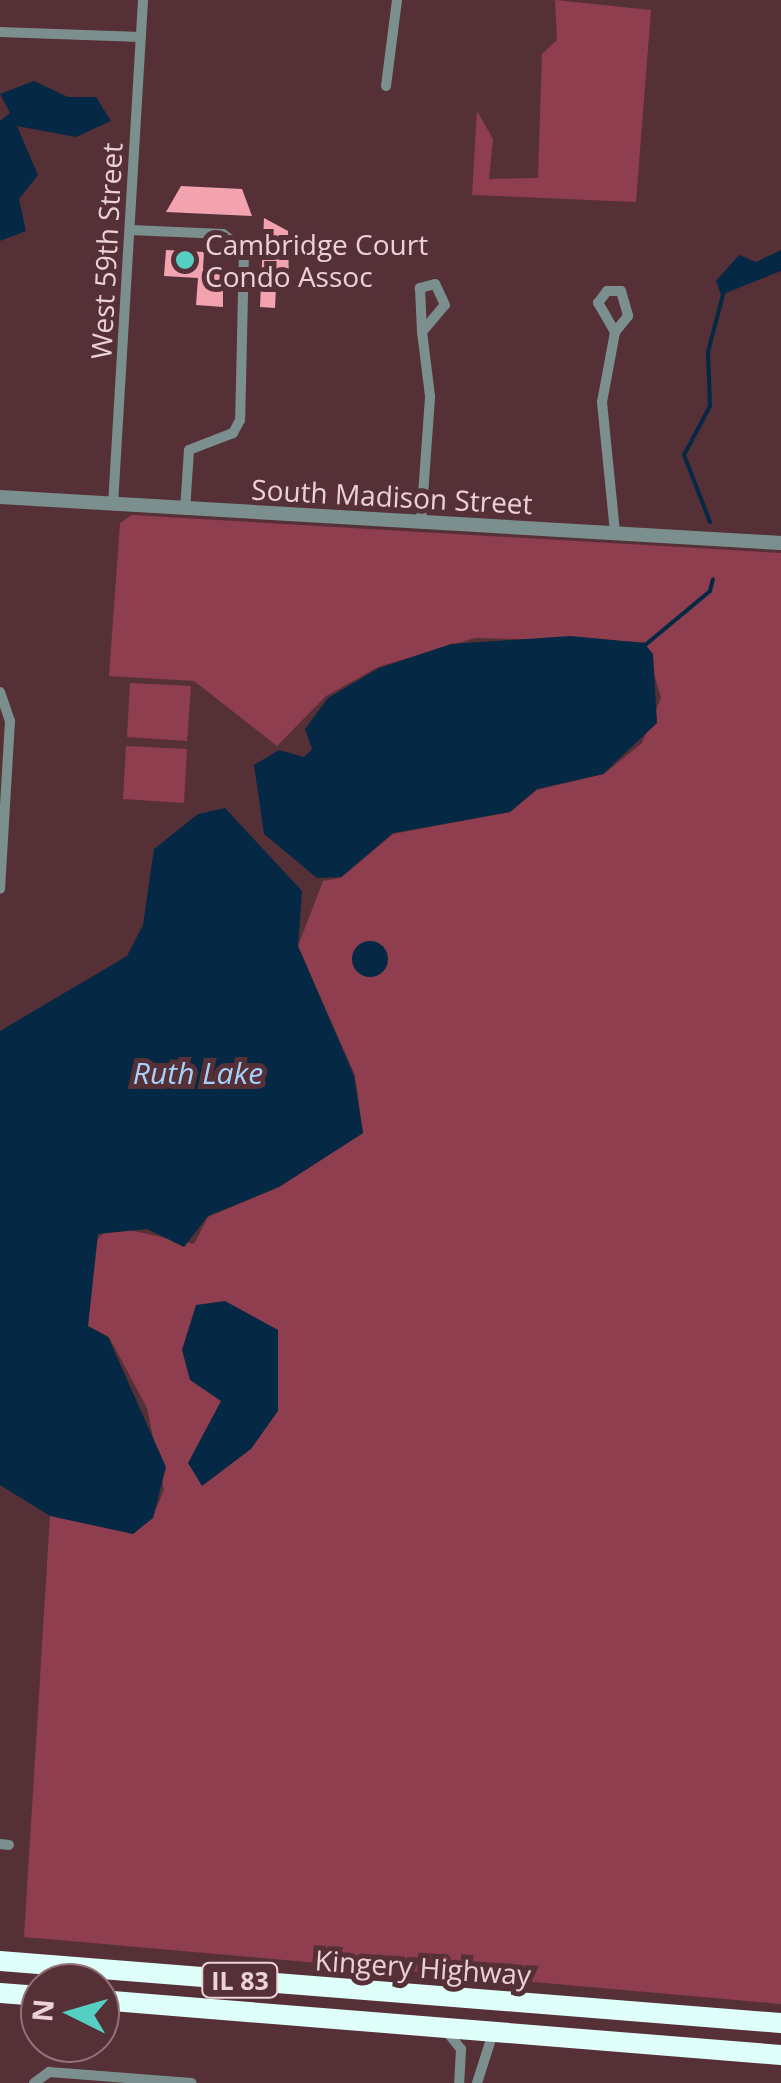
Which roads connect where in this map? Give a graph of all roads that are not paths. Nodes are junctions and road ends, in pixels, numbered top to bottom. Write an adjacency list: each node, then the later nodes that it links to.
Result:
1 (143, 0): 4 (street, West 59th Street)
2 (397, 0): 5 (street)
3 (0, 32): 4 (street)
4 (141, 37): 6 (street, West 59th Street)
5 (386, 86)
6 (130, 230): 10 (street, West 59th Street); 11 (street)
7 (422, 332): 12 (street)
8 (615, 332): 13 (street)
9 (0, 497): 10 (street, South Madison Street)
10 (113, 505): 11 (street, South Madison Street)
11 (184, 510): 12 (street, South Madison Street)
12 (422, 523): 13 (street, South Madison Street)
13 (615, 533): 14 (street, South Madison Street)
14 (781, 543)
15 (0, 692): 16 (street)
16 (0, 890)
17 (0, 1962): 19 (highway, Kingery Highway / IL 83)
18 (120, 2002): 20 (highway, Kingery Highway / IL 83)
19 (781, 2023)
20 (433, 2026): 21 (highway, Kingery Highway / IL 83); 25 (street)
21 (494, 2031): 22 (highway, Kingery Highway / IL 83); 26 (street)
22 (781, 2055)
23 (34, 2083): 24 (street)
24 (192, 2083)
25 (459, 2083)
26 (477, 2083)

